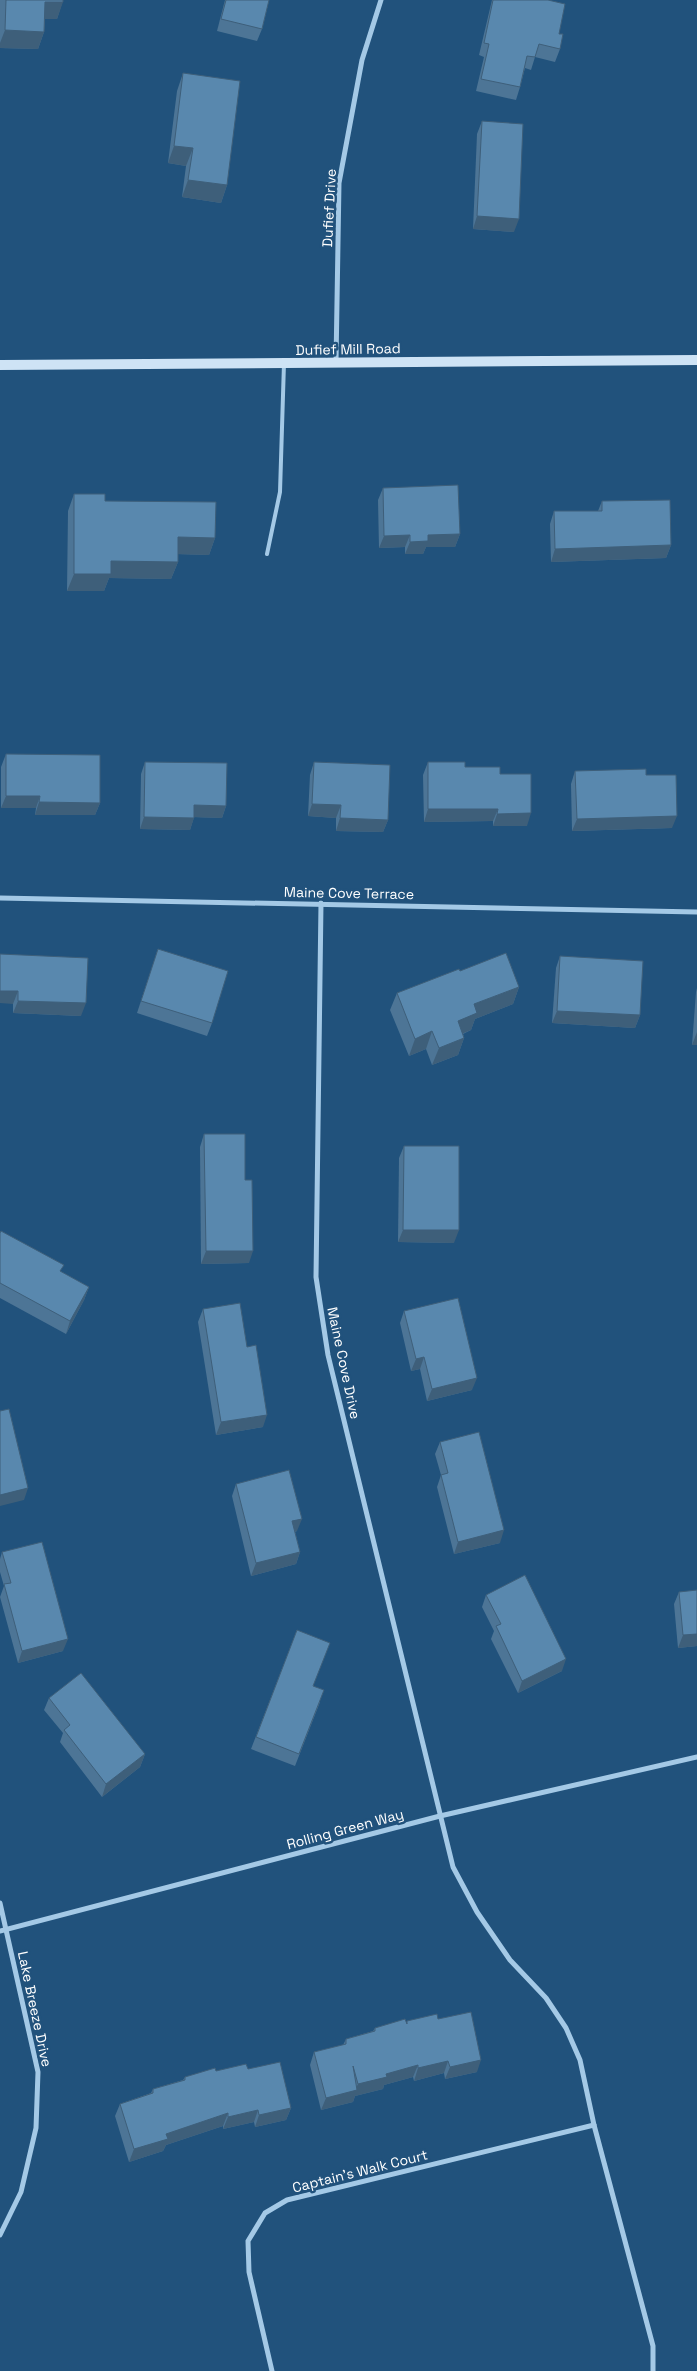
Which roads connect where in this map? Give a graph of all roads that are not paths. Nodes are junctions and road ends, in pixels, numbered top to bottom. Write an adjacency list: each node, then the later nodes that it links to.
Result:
1 (381, 0): 3 (street, Dufief Drive)
2 (697, 360): 3 (main road, Dufief Mill Road)
3 (336, 362): 4 (main road, Dufief Mill Road)
4 (284, 363): 5 (main road, Dufief Mill Road); 6 (lane)
5 (0, 366)
6 (267, 554)
7 (0, 898): 8 (street, Maine Cove Terrace)
8 (321, 903): 9 (street, Maine Cove Terrace); 11 (street, Maine Cove Drive)
9 (697, 912)
10 (697, 1757): 11 (street, Rolling Green Way)
11 (440, 1816): 13 (street, Rolling Green Way); 15 (street)
12 (0, 1903): 13 (street, Lake Breeze Drive)
13 (7, 1929): 14 (street, Rolling Green Way); 16 (street, Lake Breeze Drive)
14 (0, 1931)
15 (594, 2125): 17 (street, Captain's Walk Court); 18 (street)
16 (0, 2235)
17 (272, 2371)
18 (653, 2371)

